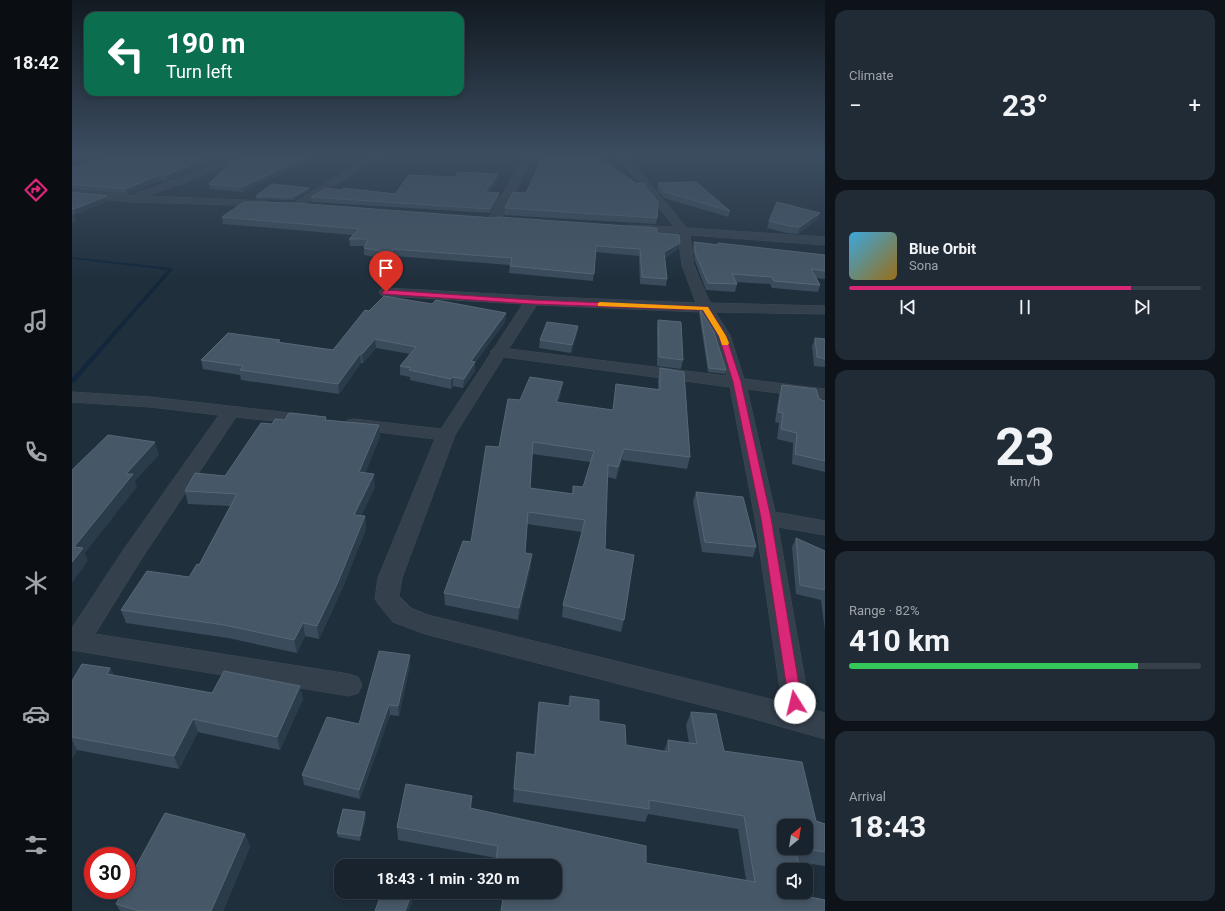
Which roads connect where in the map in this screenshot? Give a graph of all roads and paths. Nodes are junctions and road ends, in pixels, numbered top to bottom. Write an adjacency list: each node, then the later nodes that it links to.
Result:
1 (123, 198): 2 (street)
2 (129, 198): 6 (street)
3 (300, 198): 6 (street)
4 (503, 198): 8 (street)
5 (656, 198): 10 (street)
6 (288, 204): 7 (street)
7 (311, 206)
8 (510, 220)
9 (620, 227): 10 (street)
10 (683, 231): 11 (street); 14 (street)
11 (825, 241)
12 (386, 292): 13 (street)
13 (532, 302): 14 (street); 16 (street)
14 (705, 308): 15 (street); 17 (street)
15 (825, 310)
16 (498, 352): 17 (street); 21 (street)
17 (737, 382): 18 (street); 22 (street)
18 (825, 394)
19 (72, 396): 20 (street)
20 (231, 411): 21 (street); 24 (street)
21 (446, 435): 25 (street)
22 (766, 518): 23 (street); 25 (street)
23 (825, 528)
24 (349, 684)
25 (798, 719): 26 (street)
26 (825, 726)

